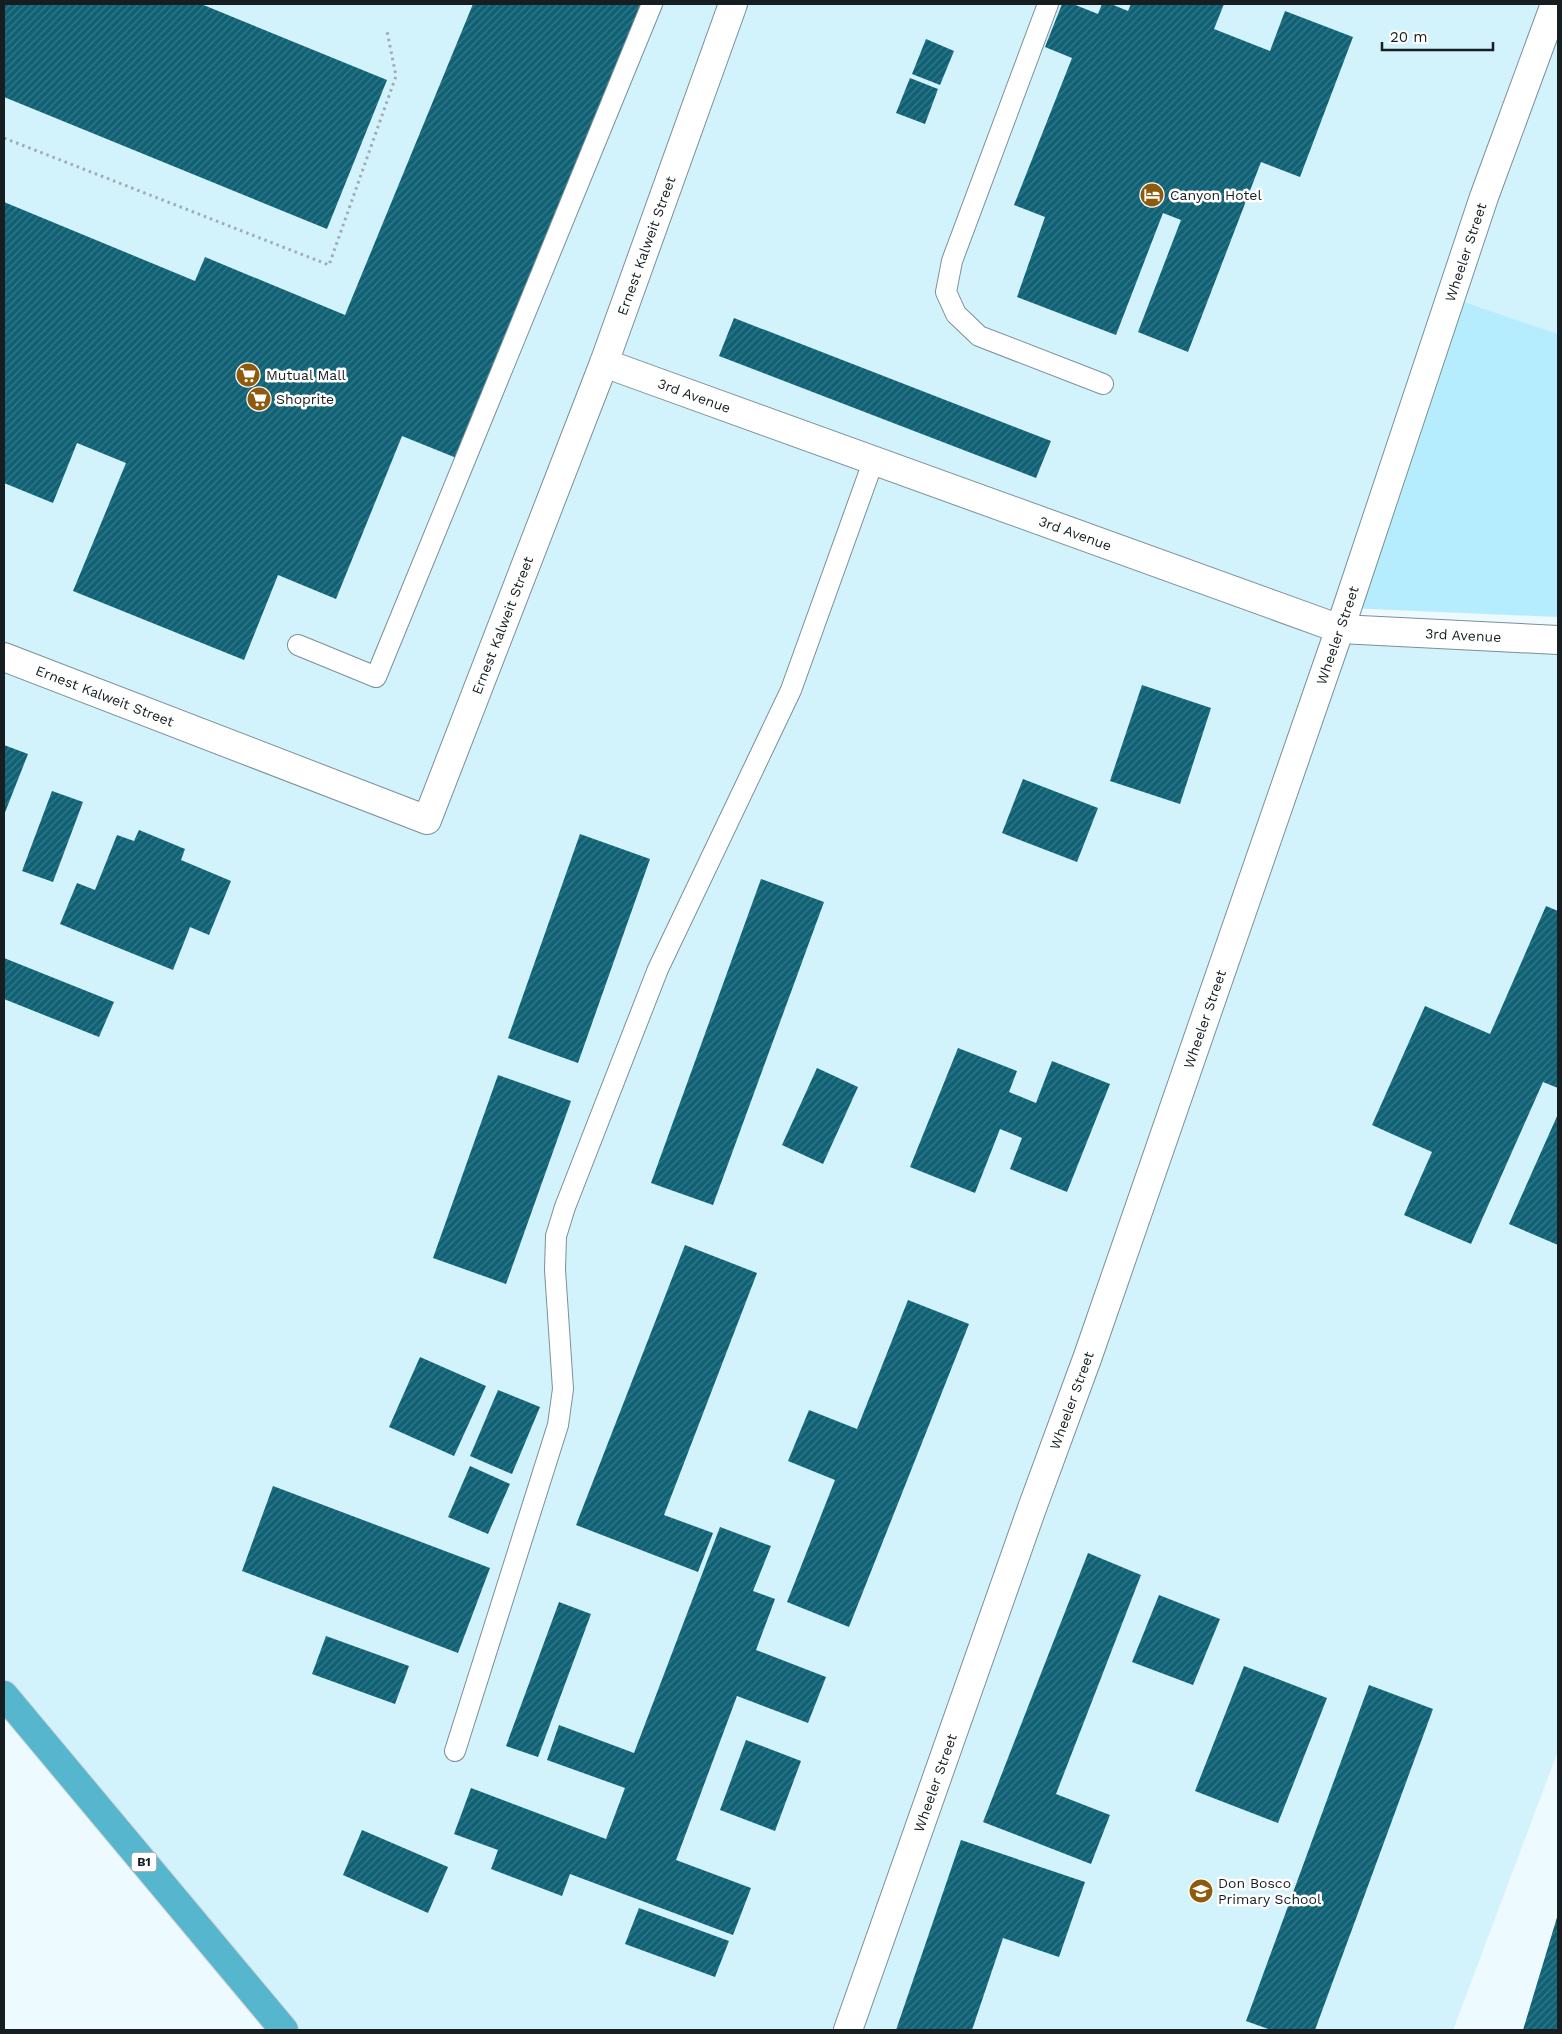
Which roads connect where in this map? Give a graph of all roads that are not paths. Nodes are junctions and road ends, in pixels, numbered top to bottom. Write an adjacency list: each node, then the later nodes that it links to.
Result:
1 (652, 4): 10 (lane)
2 (733, 4): 5 (street, Ernest Kalweit Street)
3 (1048, 4): 6 (lane)
4 (1555, 4): 8 (street, Wheeler Street)
5 (604, 363): 7 (street, 3rd Avenue); 11 (street, Ernest Kalweit Street)
6 (1103, 384)
7 (873, 462): 8 (street, 3rd Avenue); 13 (lane)
8 (1340, 629): 9 (street, 3rd Avenue); 15 (street, Wheeler Street)
9 (1558, 640)
10 (298, 645)
11 (4, 657)
12 (4, 1695): 14 (highway, B1)
13 (455, 1750)
14 (284, 2030)
15 (848, 2030)

